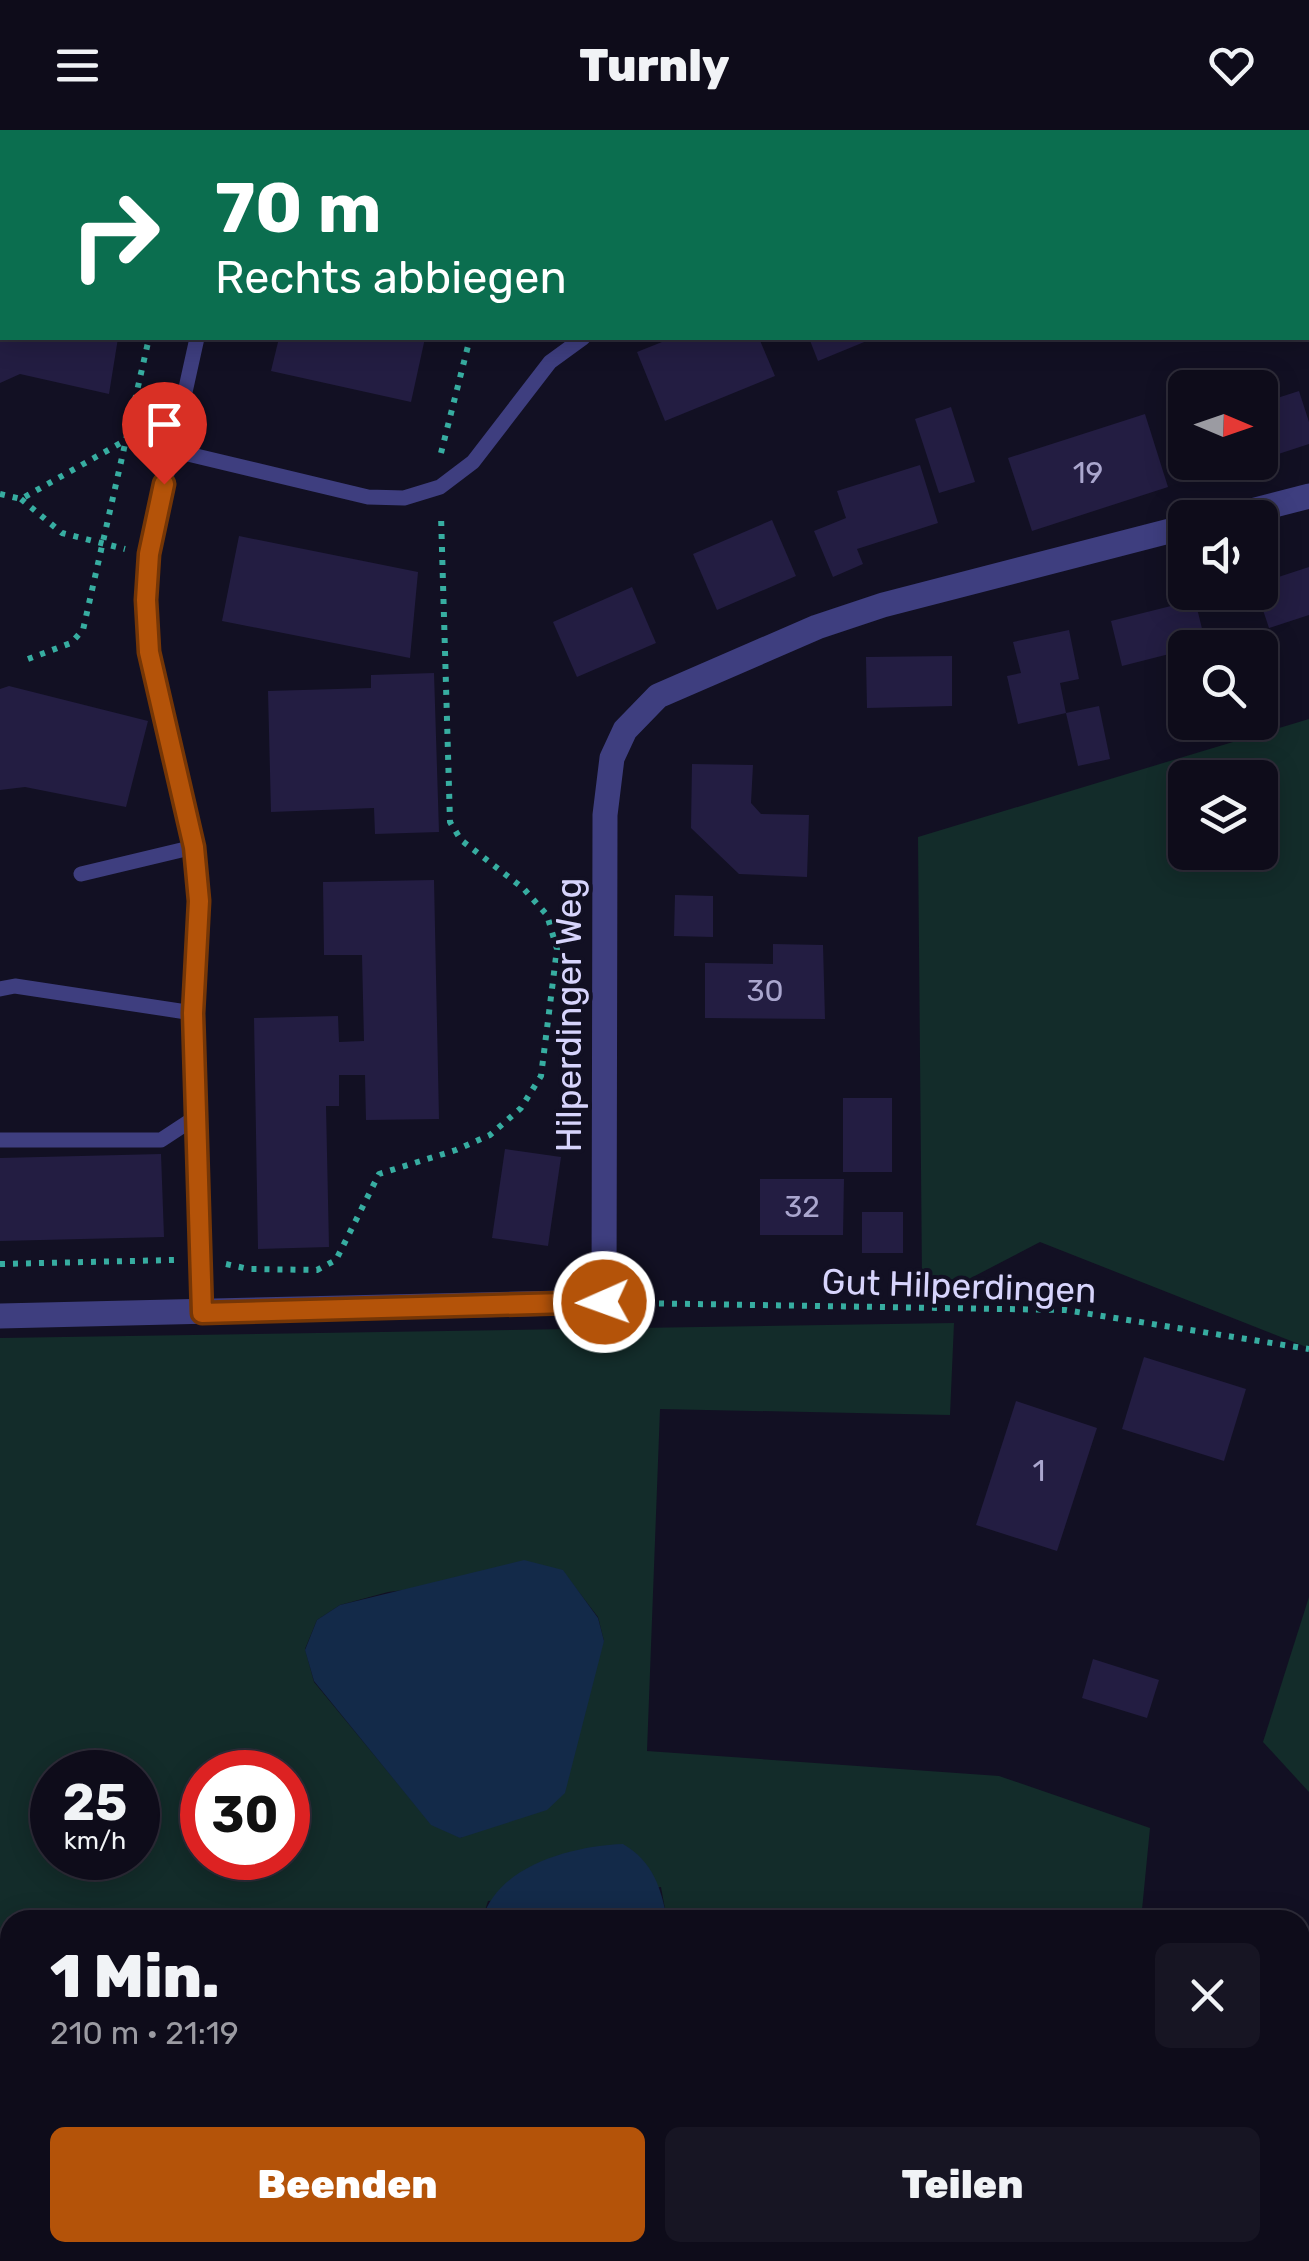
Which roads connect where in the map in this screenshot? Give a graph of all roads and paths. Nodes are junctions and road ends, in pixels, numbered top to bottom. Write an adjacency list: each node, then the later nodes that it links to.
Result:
1 (149, 340): 5 (path)
2 (197, 340): 6 (lane)
3 (469, 340): 7 (path)
4 (580, 340): 7 (lane)
5 (126, 440): 6 (path); 10 (path); 13 (path)
6 (172, 450): 7 (lane); 14 (lane)
7 (440, 487): 22 (path)
8 (0, 494): 10 (path)
9 (1309, 496): 11 (street)
10 (21, 499): 13 (path)
11 (1278, 504)
12 (1168, 532): 24 (street, Hilperdinger Weg)
13 (104, 544): 14 (path); 15 (path)
14 (149, 554): 16 (lane)
15 (28, 659)
16 (194, 847): 17 (lane); 19 (lane)
17 (81, 874)
18 (0, 989): 19 (lane)
19 (193, 1013): 20 (lane)
20 (196, 1117): 21 (lane); 22 (lane)
21 (0, 1140)
22 (200, 1258): 23 (path); 25 (lane)
23 (0, 1264)
24 (604, 1302): 25 (street); 27 (path, Gut Hilperdingen)
25 (202, 1313): 26 (street)
26 (0, 1316)
27 (1309, 1349)

